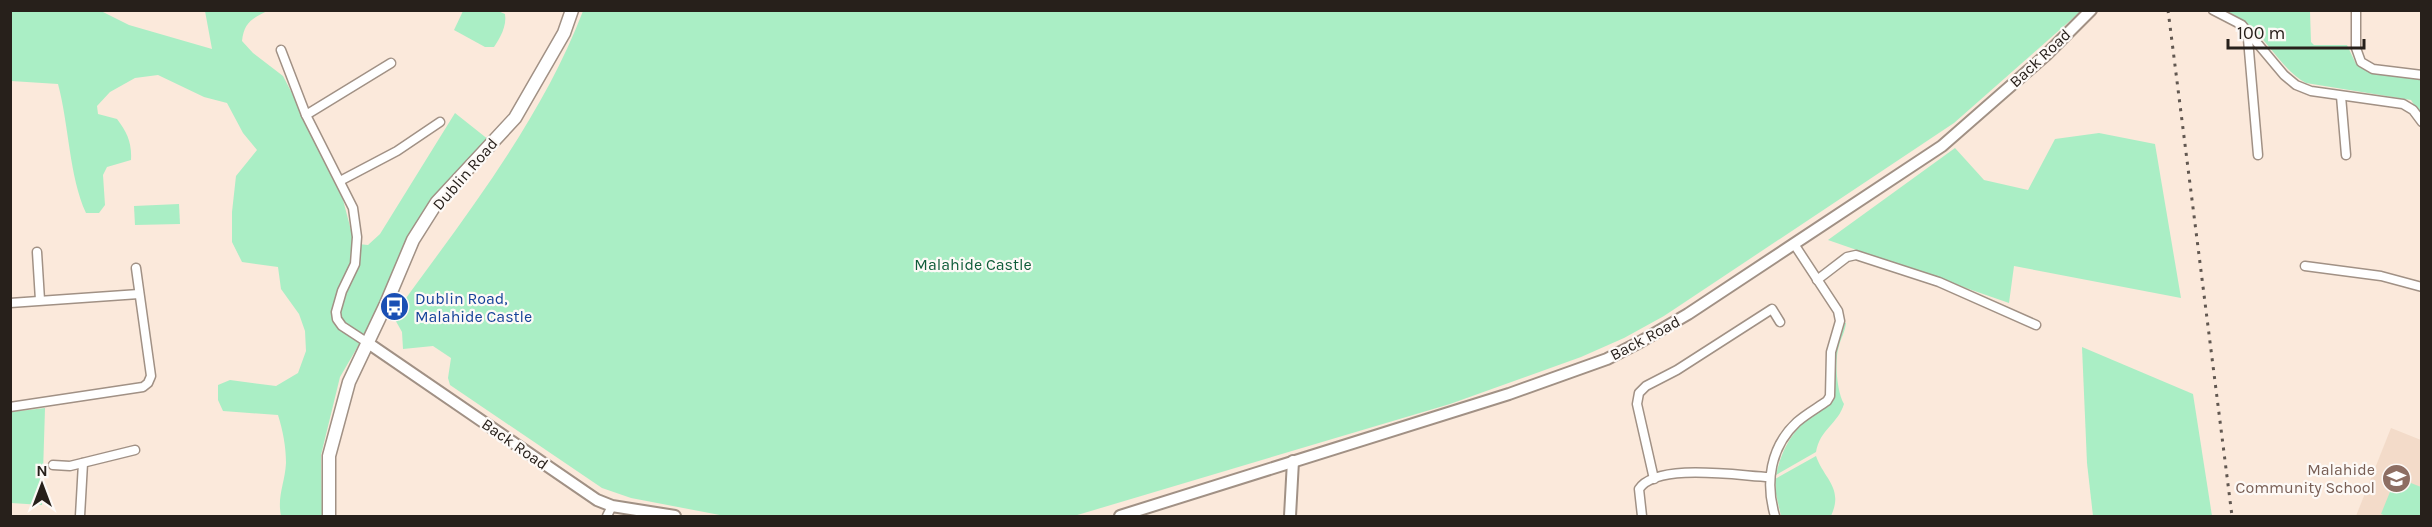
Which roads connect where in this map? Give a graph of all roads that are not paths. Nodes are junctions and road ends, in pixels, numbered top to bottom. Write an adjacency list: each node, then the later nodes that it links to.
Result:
1 (572, 10): 27 (main road, Dublin Road)
2 (2091, 10): 16 (street, Back Road)
3 (2213, 10): 5 (street)
4 (2356, 10): 8 (street)
5 (2250, 34): 9 (street); 13 (street)
6 (281, 50): 10 (street)
7 (391, 63): 10 (street)
8 (2421, 75)
9 (2341, 96): 12 (street); 14 (street)
10 (306, 115): 15 (street)
11 (440, 122): 15 (street)
12 (2421, 122)
13 (2258, 154)
14 (2346, 155)
15 (340, 181): 27 (street)
16 (1794, 244): 20 (street); 30 (street, Back Road)
17 (37, 252): 23 (street)
18 (2305, 266): 21 (street)
19 (135, 268): 22 (street)
20 (1817, 280): 26 (street); 33 (street)
21 (2421, 287)
22 (139, 294): 23 (street); 28 (street)
23 (40, 300): 24 (street)
24 (10, 303)
25 (1780, 322): 34 (street)
26 (2036, 325)
27 (368, 343): 35 (street, Back Road); 37 (main road, Dublin Road)
28 (10, 407)
29 (135, 450): 31 (street)
30 (1293, 461): 39 (street, Back Road); 40 (street)
31 (83, 464): 32 (street); 36 (street)
32 (53, 465)
33 (1769, 477): 34 (street); 42 (street)
34 (1654, 479): 41 (street)
35 (610, 511): 38 (street, Back Road)
36 (80, 516)
37 (330, 516)
38 (675, 516)
39 (1120, 516)
40 (1290, 516)
41 (1642, 516)
42 (1775, 516)

